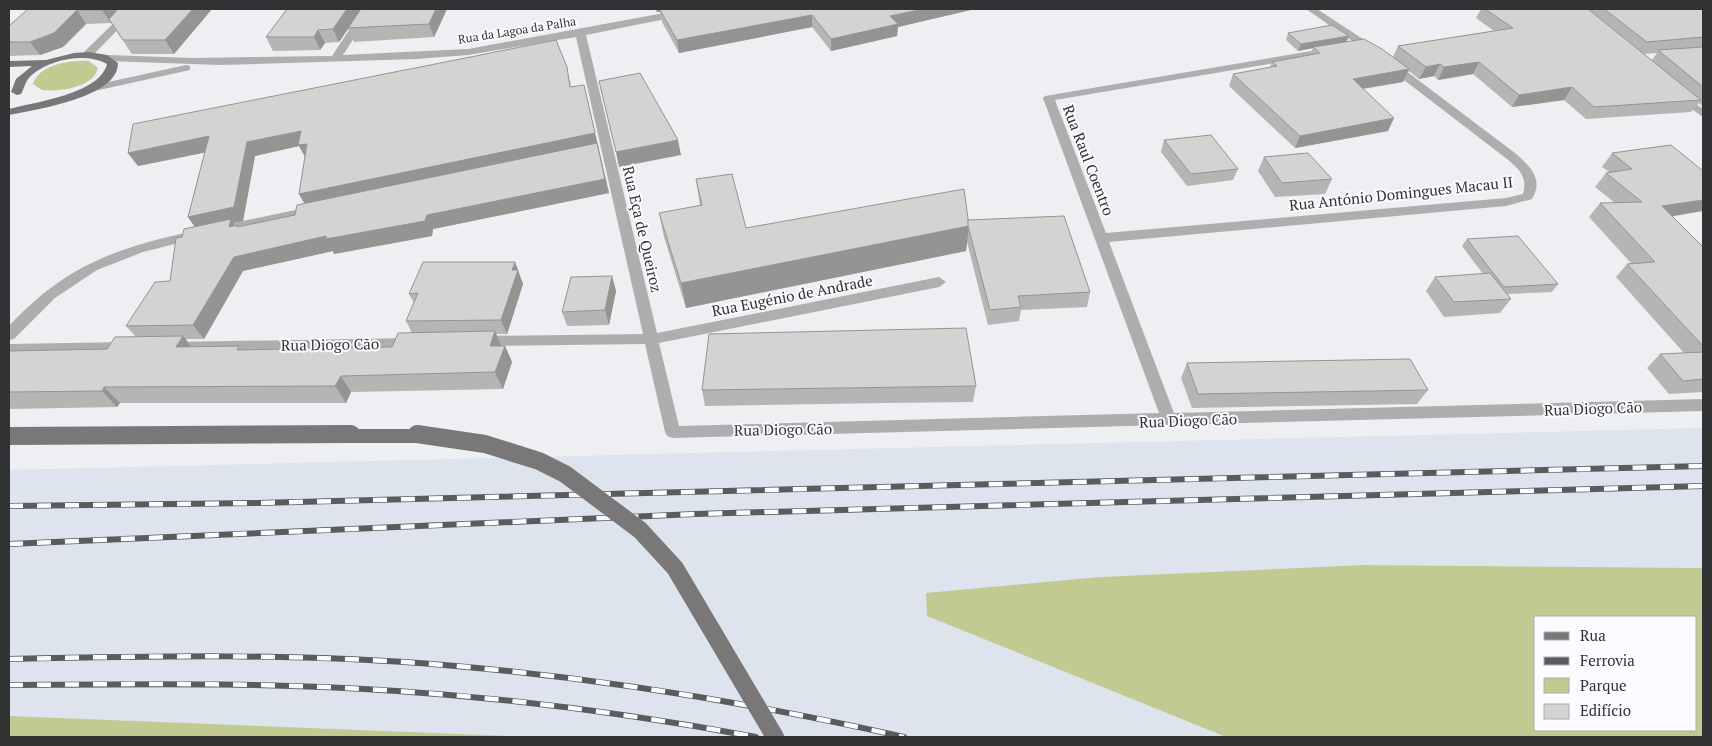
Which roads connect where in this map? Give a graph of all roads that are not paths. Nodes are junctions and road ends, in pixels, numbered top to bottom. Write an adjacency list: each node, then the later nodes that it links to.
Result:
1 (133, 9): 7 (street)
2 (368, 9): 9 (street)
3 (700, 9): 5 (street, Rua da Lagoa da Palha)
4 (1311, 9): 6 (street, Rua António Domingues Macau II)
5 (580, 33): 9 (street, Rua da Lagoa da Palha); 21 (street, Rua Eça de Queiroz)
6 (1365, 45): 24 (street, Rua Raul Coentro); 24 (street, Rua António Domingues Macau II)
7 (88, 54): 8 (main road); 10 (main road)
8 (108, 58): 11 (street); 15 (main road)
9 (335, 59): 11 (street, Rua da Lagoa da Palha)
10 (52, 61): 12 (main road); 14 (main road)
11 (215, 61): 15 (street)
12 (9, 64)
13 (9, 74): 14 (main road)
14 (22, 78): 17 (main road)
15 (90, 89): 18 (main road)
16 (1673, 90): 20 (street)
17 (13, 94): 18 (main road)
18 (60, 99): 19 (main road)
19 (9, 112)
20 (1703, 114)
21 (608, 150): 22 (street); 27 (street, Rua Eça de Queiroz)
22 (590, 154)
23 (323, 209): 26 (street)
24 (1101, 238): 34 (street, Rua Raul Coentro)
25 (939, 282): 27 (street, Rua Eugénio de Andrade)
26 (9, 334)
27 (652, 339): 29 (street); 35 (street, Rua Eça de Queiroz)
28 (426, 342): 31 (street, Rua Diogo Cão)
29 (465, 342)
30 (138, 347): 32 (street)
31 (158, 347)
32 (9, 349)
33 (1703, 405): 34 (street, Rua Diogo Cão)
34 (1169, 420): 35 (street, Rua Diogo Cão)
35 (673, 432)
36 (9, 436): 37 (main road, bridge)
37 (775, 737)

